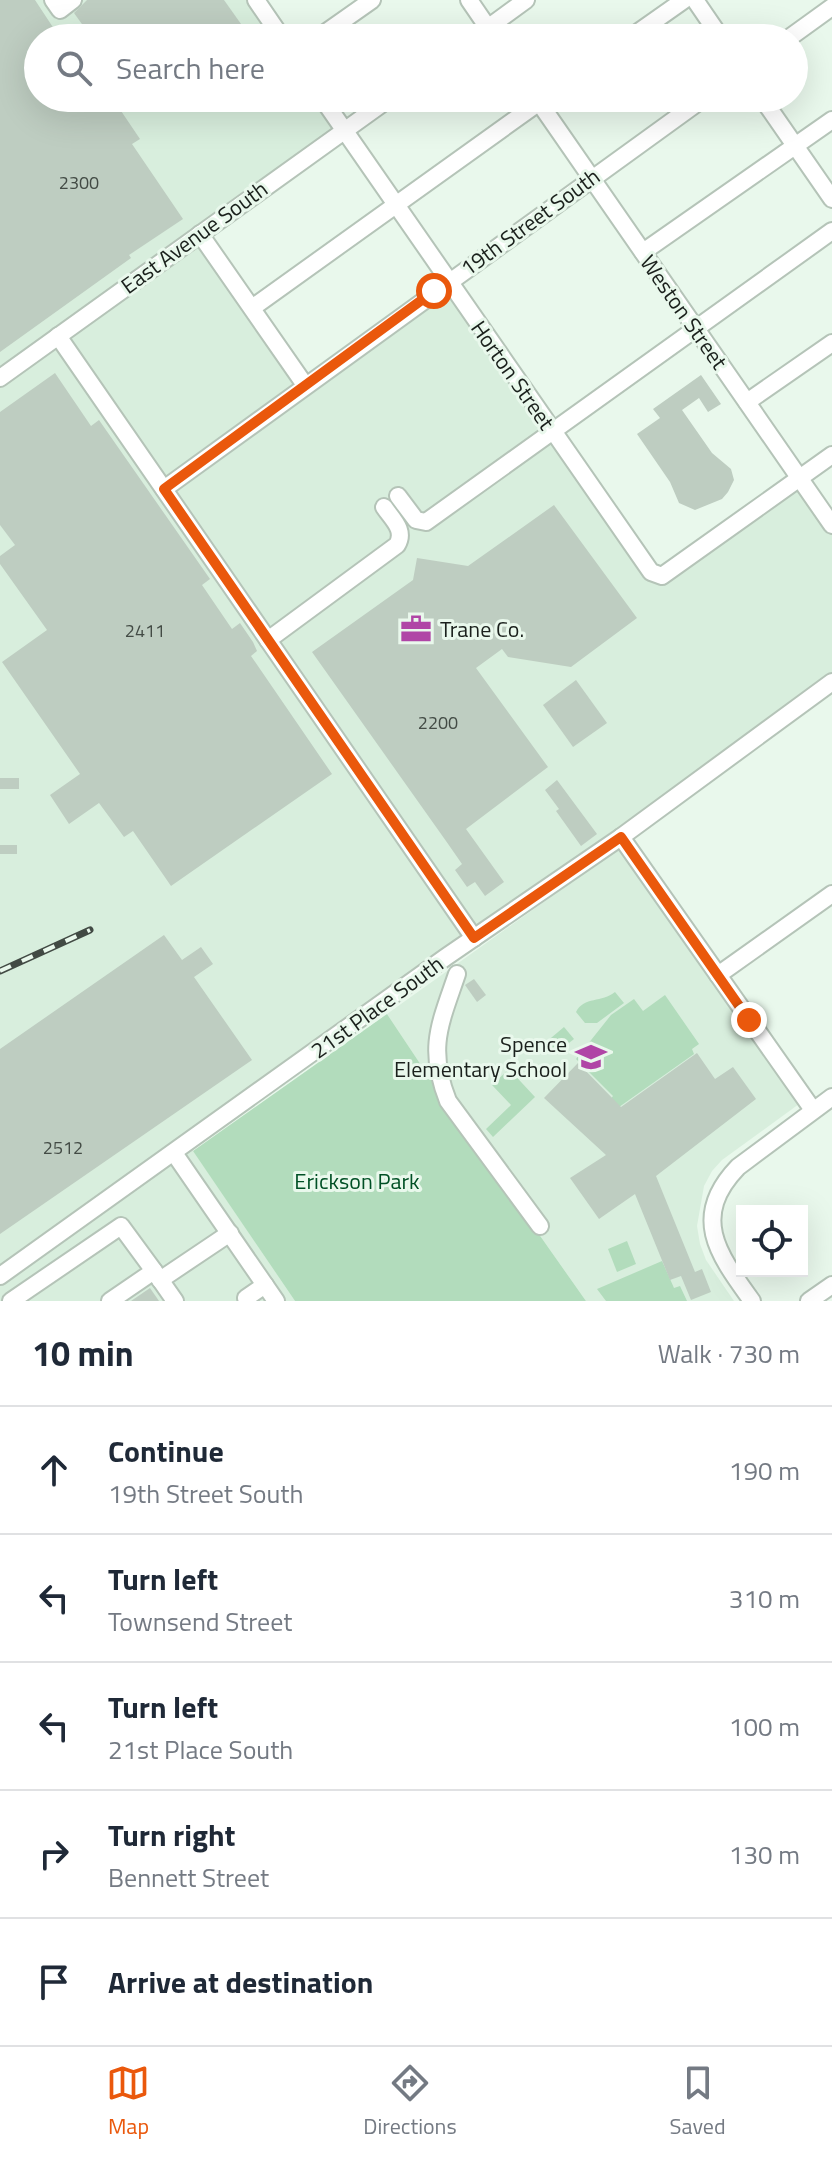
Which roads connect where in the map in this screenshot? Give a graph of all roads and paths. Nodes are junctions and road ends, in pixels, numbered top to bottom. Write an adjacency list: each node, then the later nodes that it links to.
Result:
1 (53, 0): 2 (street)
2 (73, 0)
3 (256, 0): 10 (street)
4 (372, 0): 11 (street)
5 (469, 0): 12 (street)
6 (526, 0): 13 (street)
7 (684, 0): 14 (street)
8 (695, 0): 15 (street)
9 (832, 7): 16 (street)
10 (272, 24)
11 (338, 24)
12 (480, 24)
13 (498, 24)
14 (650, 24)
15 (711, 24)
16 (808, 24)
17 (331, 112): 24 (street, Horton Street)
18 (370, 112): 24 (street, East Avenue South)
19 (523, 112): 28 (street)
20 (548, 112): 26 (street, Weston Street)
21 (684, 112): 26 (street, 19th Street South)
22 (772, 112): 25 (street)
23 (832, 120): 25 (street)
24 (344, 131): 28 (street, Horton Street); 30 (street, East Avenue South)
25 (795, 146): 27 (street); 31 (street)
26 (591, 178): 31 (street, Weston Street); 32 (street, 19th Street South)
27 (832, 199)
28 (396, 206): 32 (street, Horton Street); 33 (street)
29 (832, 231): 34 (street)
30 (200, 234): 33 (street); 35 (street, East Avenue South)
31 (643, 252): 34 (street, Weston Street)
32 (448, 281): 38 (street, 19th Street South); 40 (street, Horton Street)
33 (252, 308): 38 (street)
34 (696, 328): 39 (street, Weston Street); 40 (street)
35 (58, 336): 37 (street, East Avenue South); 43 (street)
36 (832, 343): 39 (street)
37 (0, 378)
38 (305, 385): 43 (street, 19th Street South)
39 (747, 402): 42 (street, Weston Street)
40 (552, 432): 42 (street, Horton Street); 44 (street)
41 (832, 455): 42 (street)
42 (799, 478): 46 (street, Weston Street)
43 (164, 489): 47 (street)
44 (398, 496)
45 (384, 507): 47 (street)
46 (832, 525)
47 (268, 640): 51 (street)
48 (832, 682): 49 (street, 21st Place South)
49 (621, 837): 51 (street, 21st Place South); 53 (street)
50 (832, 894): 53 (street)
51 (474, 938): 56 (street, 21st Place South)
52 (457, 974): 57 (street)
53 (718, 975): 55 (street)
54 (832, 1097): 55 (street)
55 (813, 1110): 68 (street)
56 (174, 1153): 58 (street); 60 (street, 21st Place South)
57 (540, 1226)
58 (230, 1233): 59 (street); 61 (street)
59 (157, 1275): 64 (street); 65 (street); 66 (street)
60 (0, 1276)
61 (265, 1285): 63 (street); 67 (street)
62 (832, 1285): 69 (street)
63 (245, 1300)
64 (11, 1301)
65 (110, 1301)
66 (175, 1301)
67 (276, 1301)
68 (752, 1301)
69 (809, 1301)

